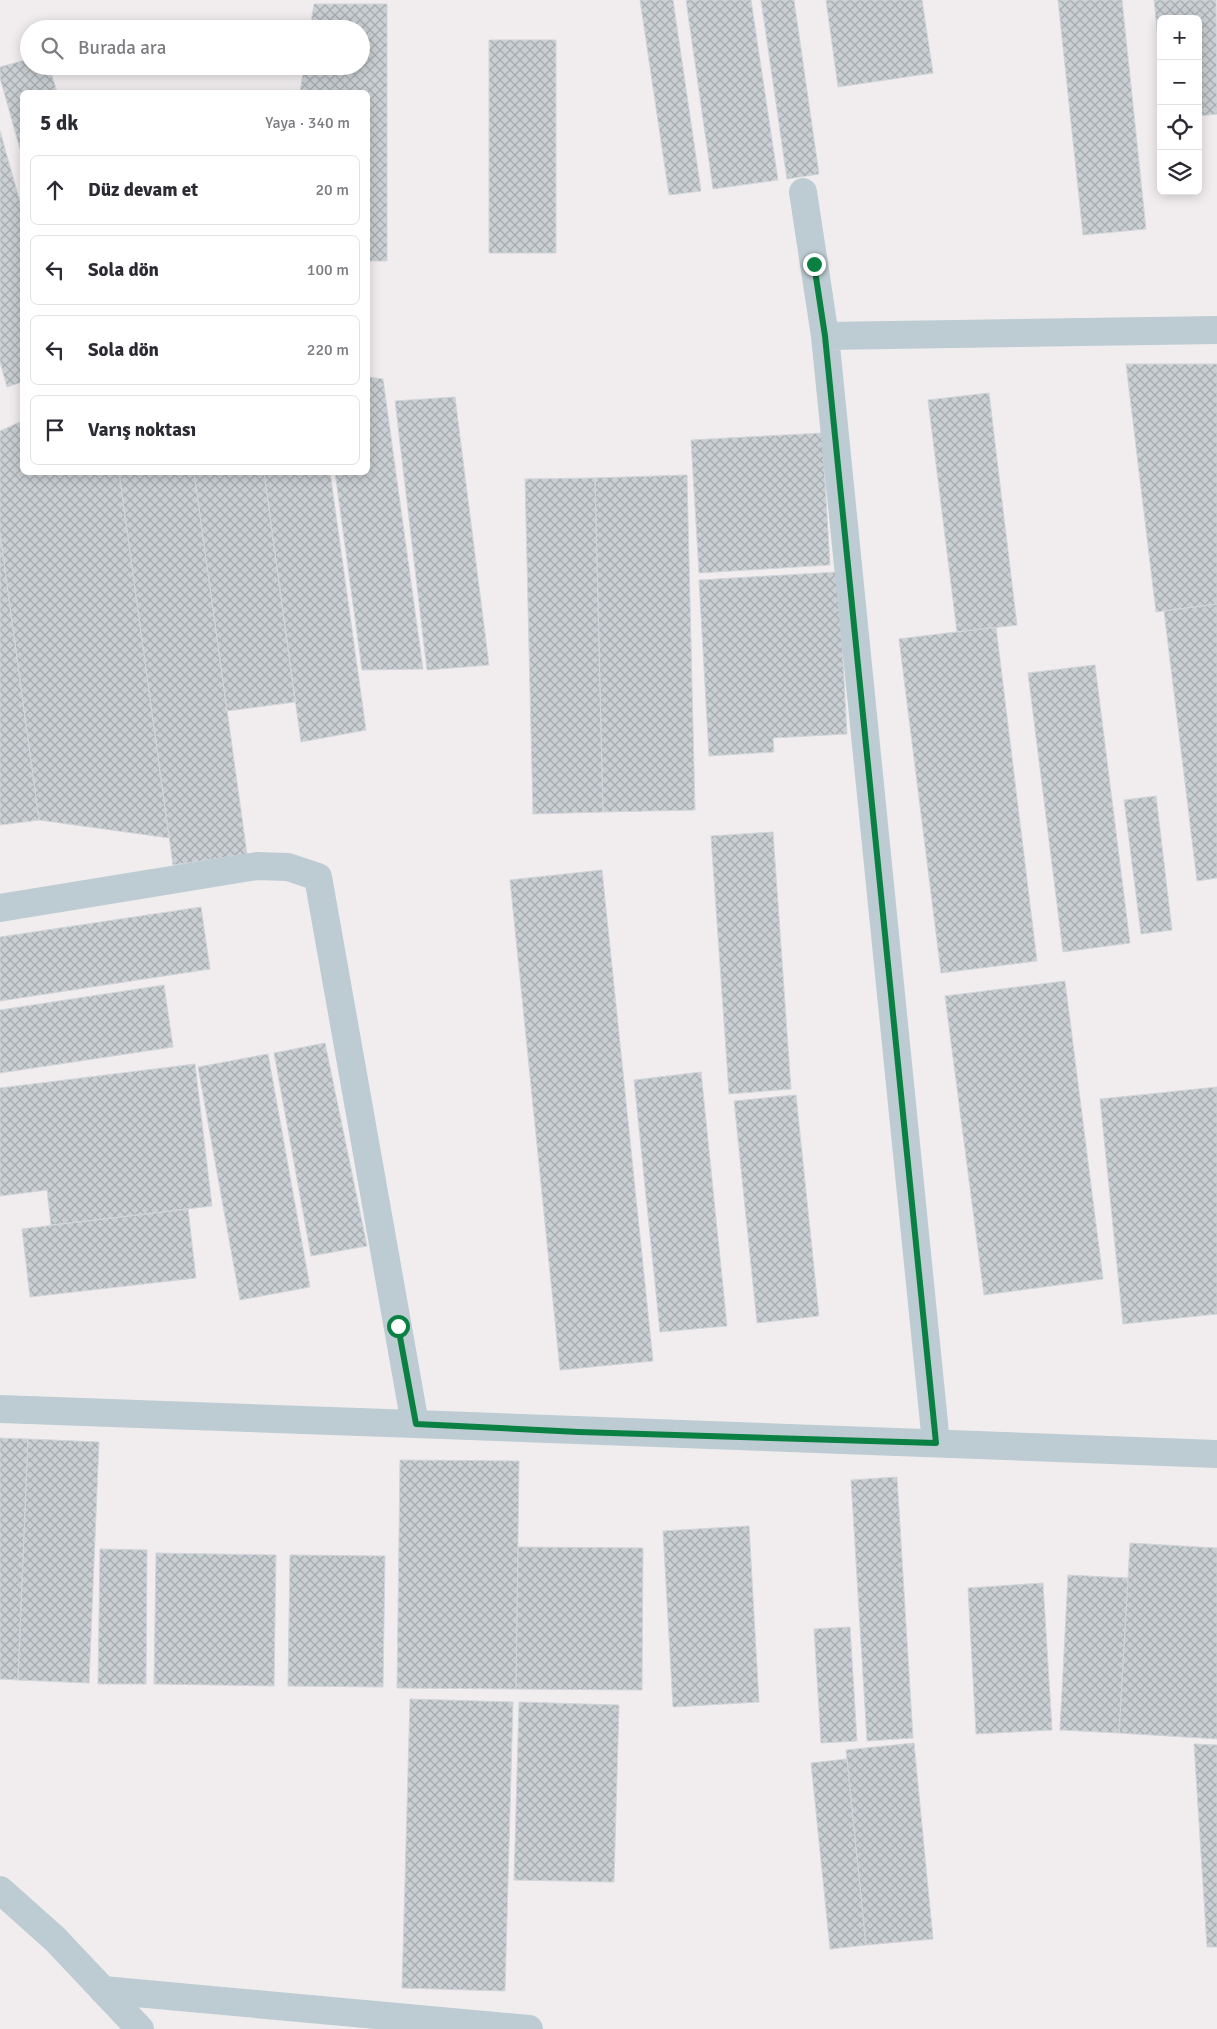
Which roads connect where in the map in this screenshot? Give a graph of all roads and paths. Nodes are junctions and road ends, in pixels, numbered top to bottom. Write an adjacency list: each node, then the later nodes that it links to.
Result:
1 (803, 192): 3 (street)
2 (1217, 330): 3 (street)
3 (825, 336): 7 (street)
4 (0, 908): 6 (street)
5 (0, 1409): 6 (street)
6 (416, 1424): 7 (street)
7 (936, 1443): 8 (street)
8 (1217, 1454)
9 (0, 1890): 10 (street)
10 (103, 1990): 11 (street); 12 (street)
11 (140, 2029)
12 (529, 2029)

